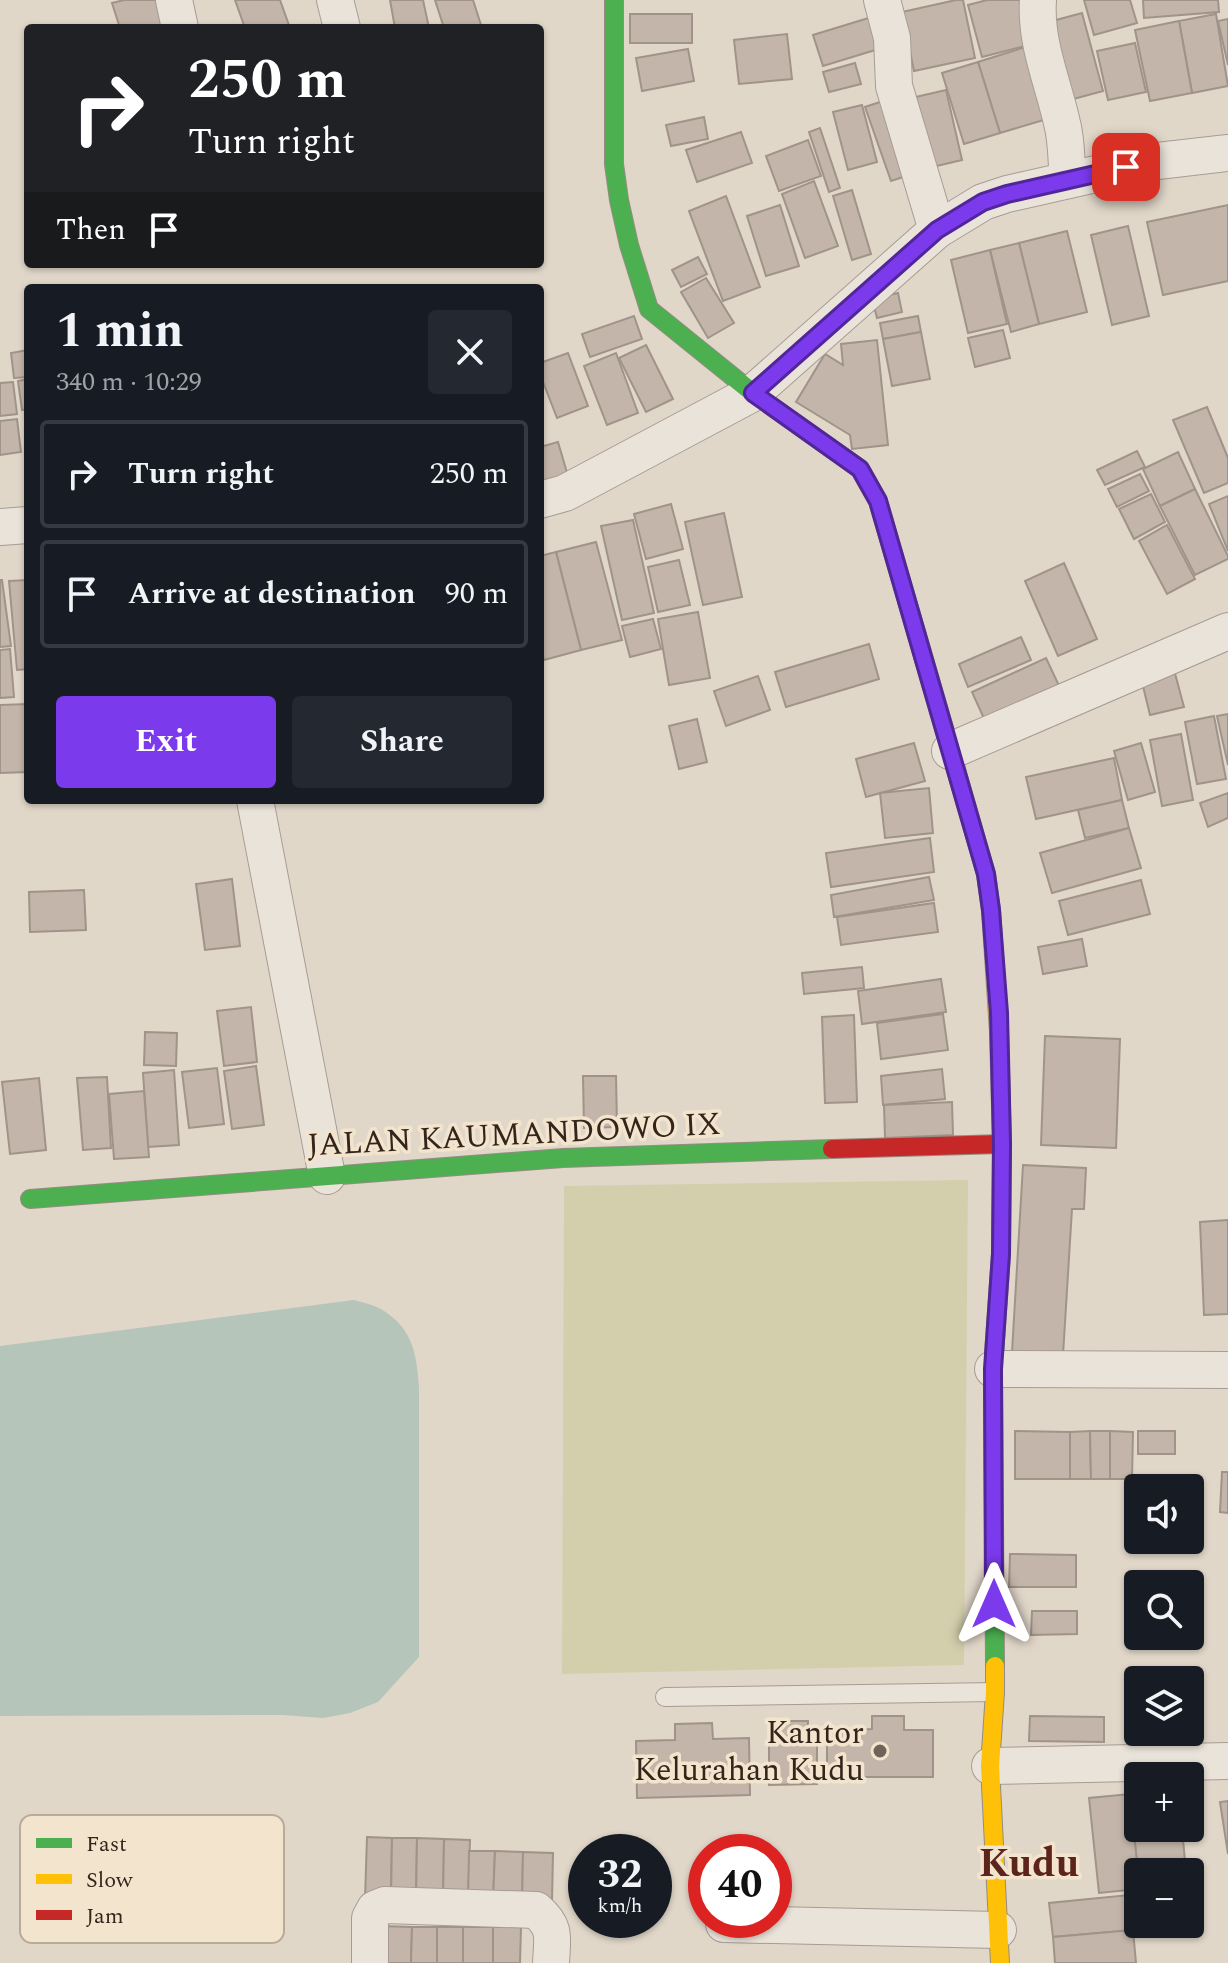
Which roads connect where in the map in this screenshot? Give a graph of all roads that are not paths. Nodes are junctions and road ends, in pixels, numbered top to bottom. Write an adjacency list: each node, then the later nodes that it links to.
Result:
1 (174, 0): 6 (street)
2 (335, 0): 7 (street)
3 (614, 0): 11 (street)
4 (882, 0): 10 (street)
5 (1038, 0): 9 (street)
6 (179, 24)
7 (341, 24)
8 (1228, 153): 9 (street)
9 (1068, 180): 10 (street)
10 (937, 230): 11 (street)
11 (753, 393): 12 (street); 16 (street)
12 (544, 499)
13 (24, 525): 14 (street)
14 (0, 527)
15 (1228, 631): 16 (street)
16 (950, 751): 18 (street)
17 (256, 804): 19 (street)
18 (1002, 1144): 19 (street, JALAN KAUMANDOWO IX); 21 (street)
19 (327, 1176): 20 (street, JALAN KAUMANDOWO IX)
20 (30, 1199)
21 (993, 1369): 22 (street); 23 (street)
22 (1228, 1370)
23 (995, 1692): 24 (lane); 26 (street)
24 (665, 1697)
25 (1228, 1761): 26 (street)
26 (990, 1766): 28 (street)
27 (792, 1929): 28 (street)
28 (999, 1946)
29 (370, 1963): 30 (street)
30 (551, 1963)

